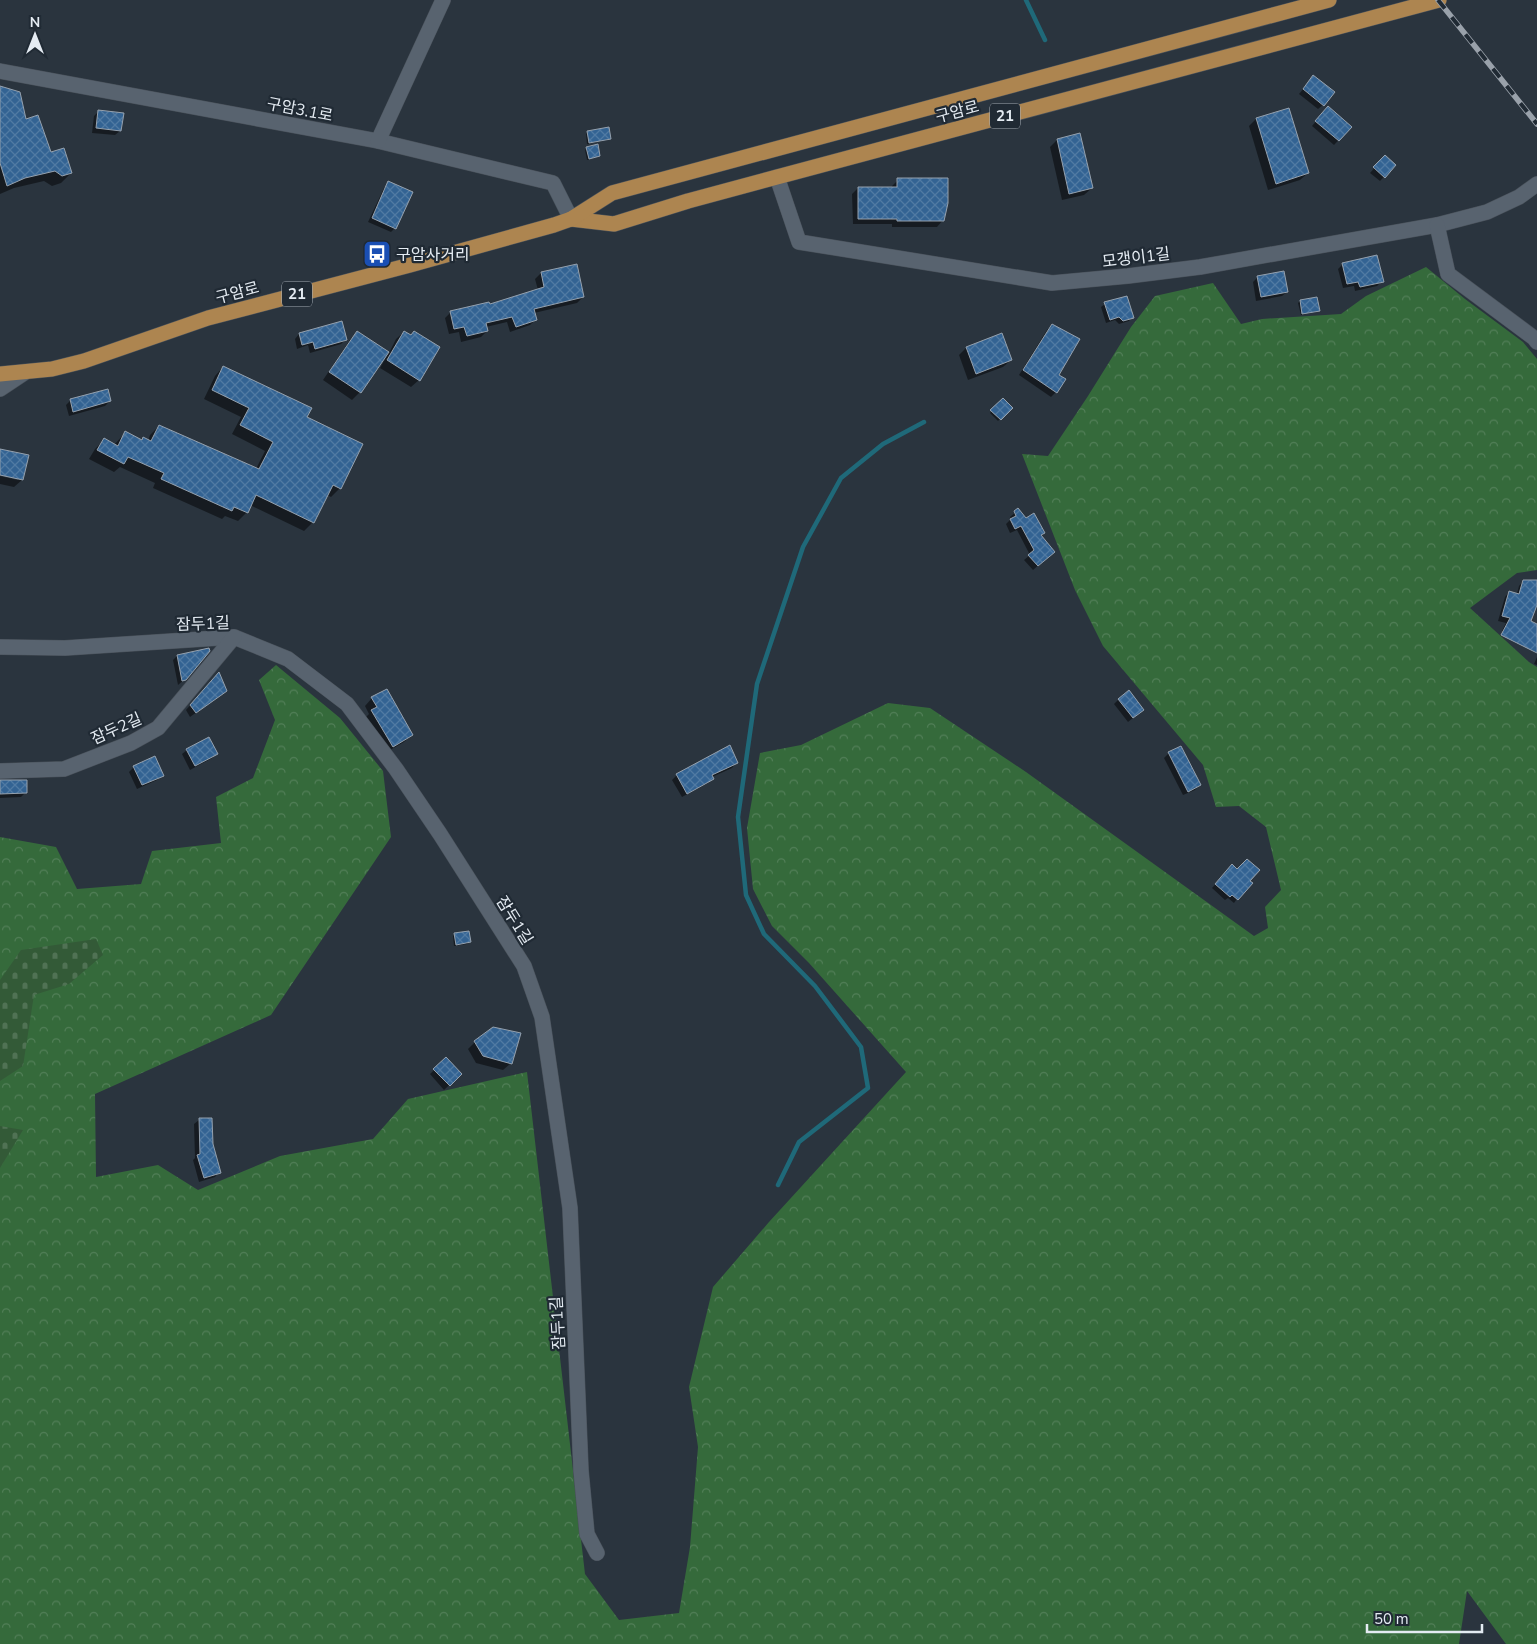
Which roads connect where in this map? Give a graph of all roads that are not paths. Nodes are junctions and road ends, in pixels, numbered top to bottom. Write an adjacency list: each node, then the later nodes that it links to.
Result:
1 (443, 0): 5 (street)
2 (1329, 0): 8 (main road, 구암로 / 21)
3 (1439, 0): 6 (main road, 구암로 / 21)
4 (0, 71): 5 (street, 구암3.1로)
5 (378, 141): 8 (street, 구암3.1로)
6 (777, 177): 8 (main road, 구암로 / 21); 9 (street, 모갱이1길)
7 (1537, 184): 9 (street, 모갱이1길)
8 (571, 219): 11 (main road, 구암로 / 21)
9 (1436, 226): 10 (street)
10 (1537, 342)
11 (24, 373): 12 (main road, 구암로 / 21); 13 (street)
12 (0, 374)
13 (0, 388)
14 (234, 637): 15 (street, 잠두1길); 16 (street, 잠두2길); 17 (street, 잠두1길)
15 (0, 647)
16 (0, 771)
17 (598, 1553)

